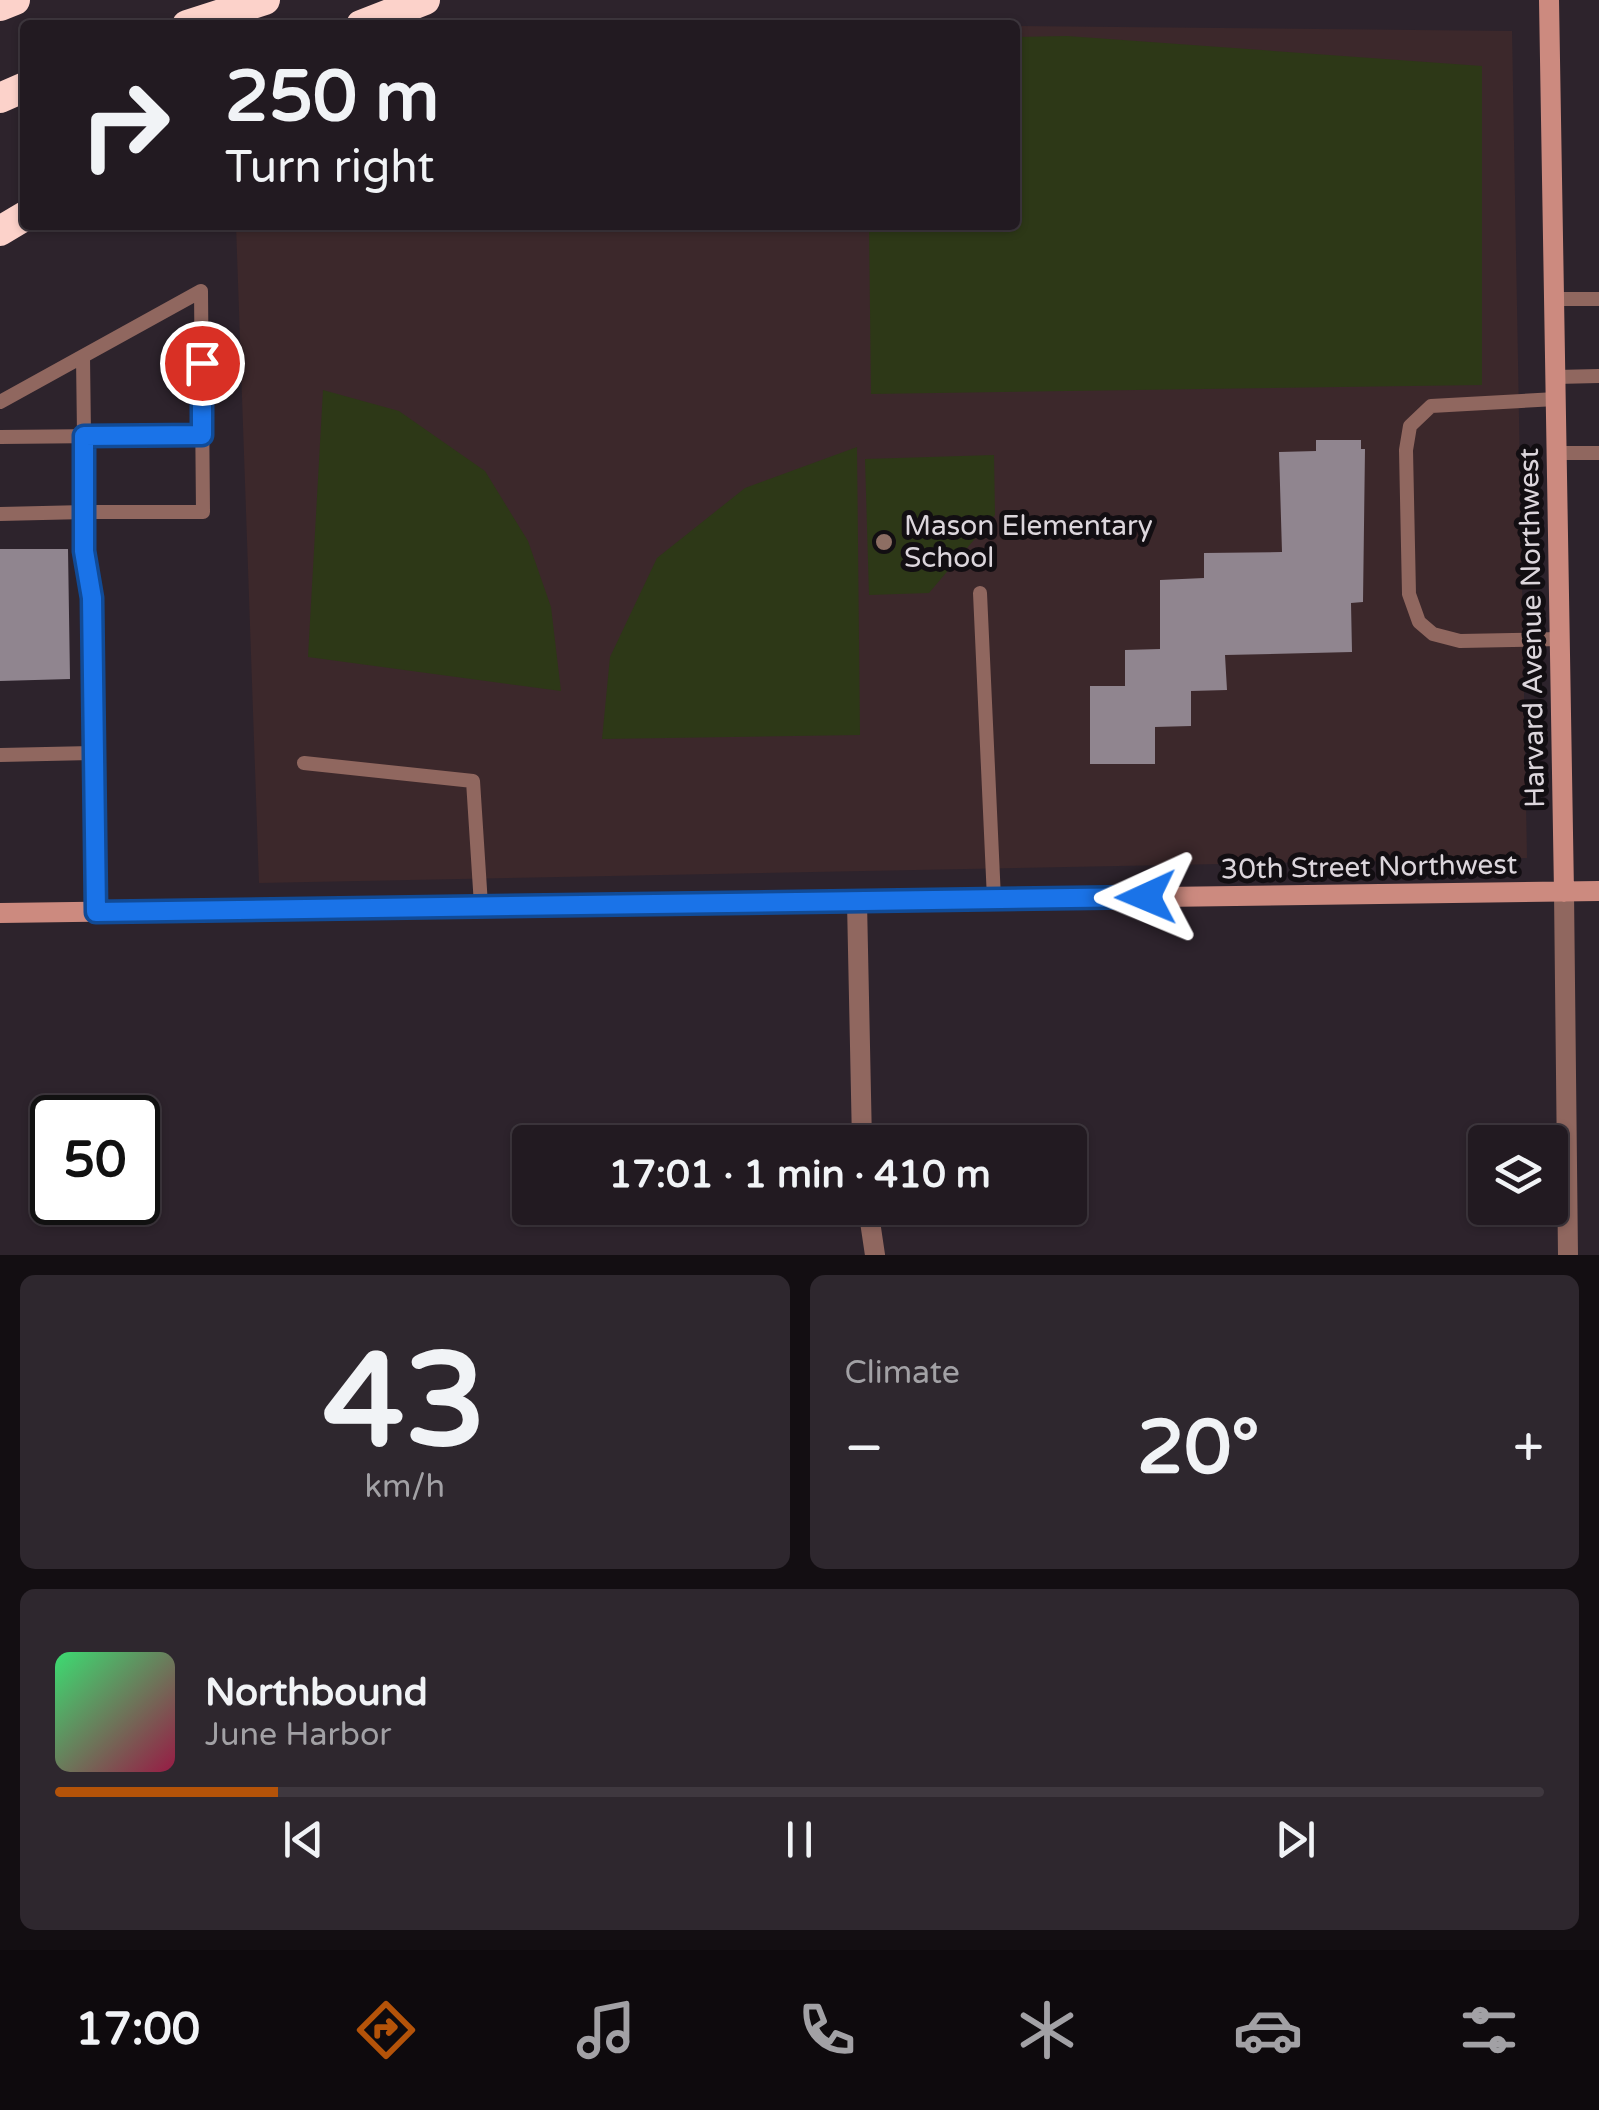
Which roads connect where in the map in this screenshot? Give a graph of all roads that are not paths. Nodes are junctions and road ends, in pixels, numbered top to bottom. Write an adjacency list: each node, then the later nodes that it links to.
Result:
1 (15, 0): 5 (highway)
2 (265, 0): 6 (highway)
3 (424, 0): 7 (highway)
4 (1549, 0): 9 (main road, Harvard Avenue Northwest)
5 (0, 6)
6 (203, 20)
7 (373, 20)
8 (1599, 298): 9 (lane)
9 (1554, 299): 11 (main road, Harvard Avenue Northwest)
10 (83, 356): 14 (lane); 15 (lane); 16 (lane)
11 (1556, 376): 12 (lane); 13 (main road, Harvard Avenue Northwest)
12 (1599, 376)
13 (1556, 399): 19 (main road, Harvard Avenue Northwest); 23 (lane)
14 (0, 402)
15 (202, 435): 16 (lane); 20 (lane)
16 (84, 436): 17 (lane); 20 (lane)
17 (0, 437)
18 (1599, 452): 19 (lane)
19 (1557, 453): 23 (main road, Harvard Avenue Northwest)
20 (84, 512): 21 (lane); 24 (lane)
21 (0, 514)
22 (980, 593): 29 (lane)
23 (1560, 639): 28 (main road, Harvard Avenue Northwest)
24 (92, 752): 25 (lane); 32 (lane)
25 (0, 755)
26 (304, 763): 31 (lane)
27 (1599, 891): 28 (main road, 30th Street Northwest)
28 (1564, 892): 29 (main road, 30th Street Northwest); 37 (street, Harvard Avenue Northwest)
29 (994, 899): 30 (main road, 30th Street Northwest)
30 (857, 902): 31 (main road, 30th Street Northwest); 34 (street)
31 (481, 905): 32 (main road, 30th Street Northwest)
32 (96, 912): 33 (main road, 30th Street Northwest)
33 (0, 913)
34 (861, 1125)
35 (871, 1225): 36 (street)
36 (875, 1255)
37 (1568, 1255)

